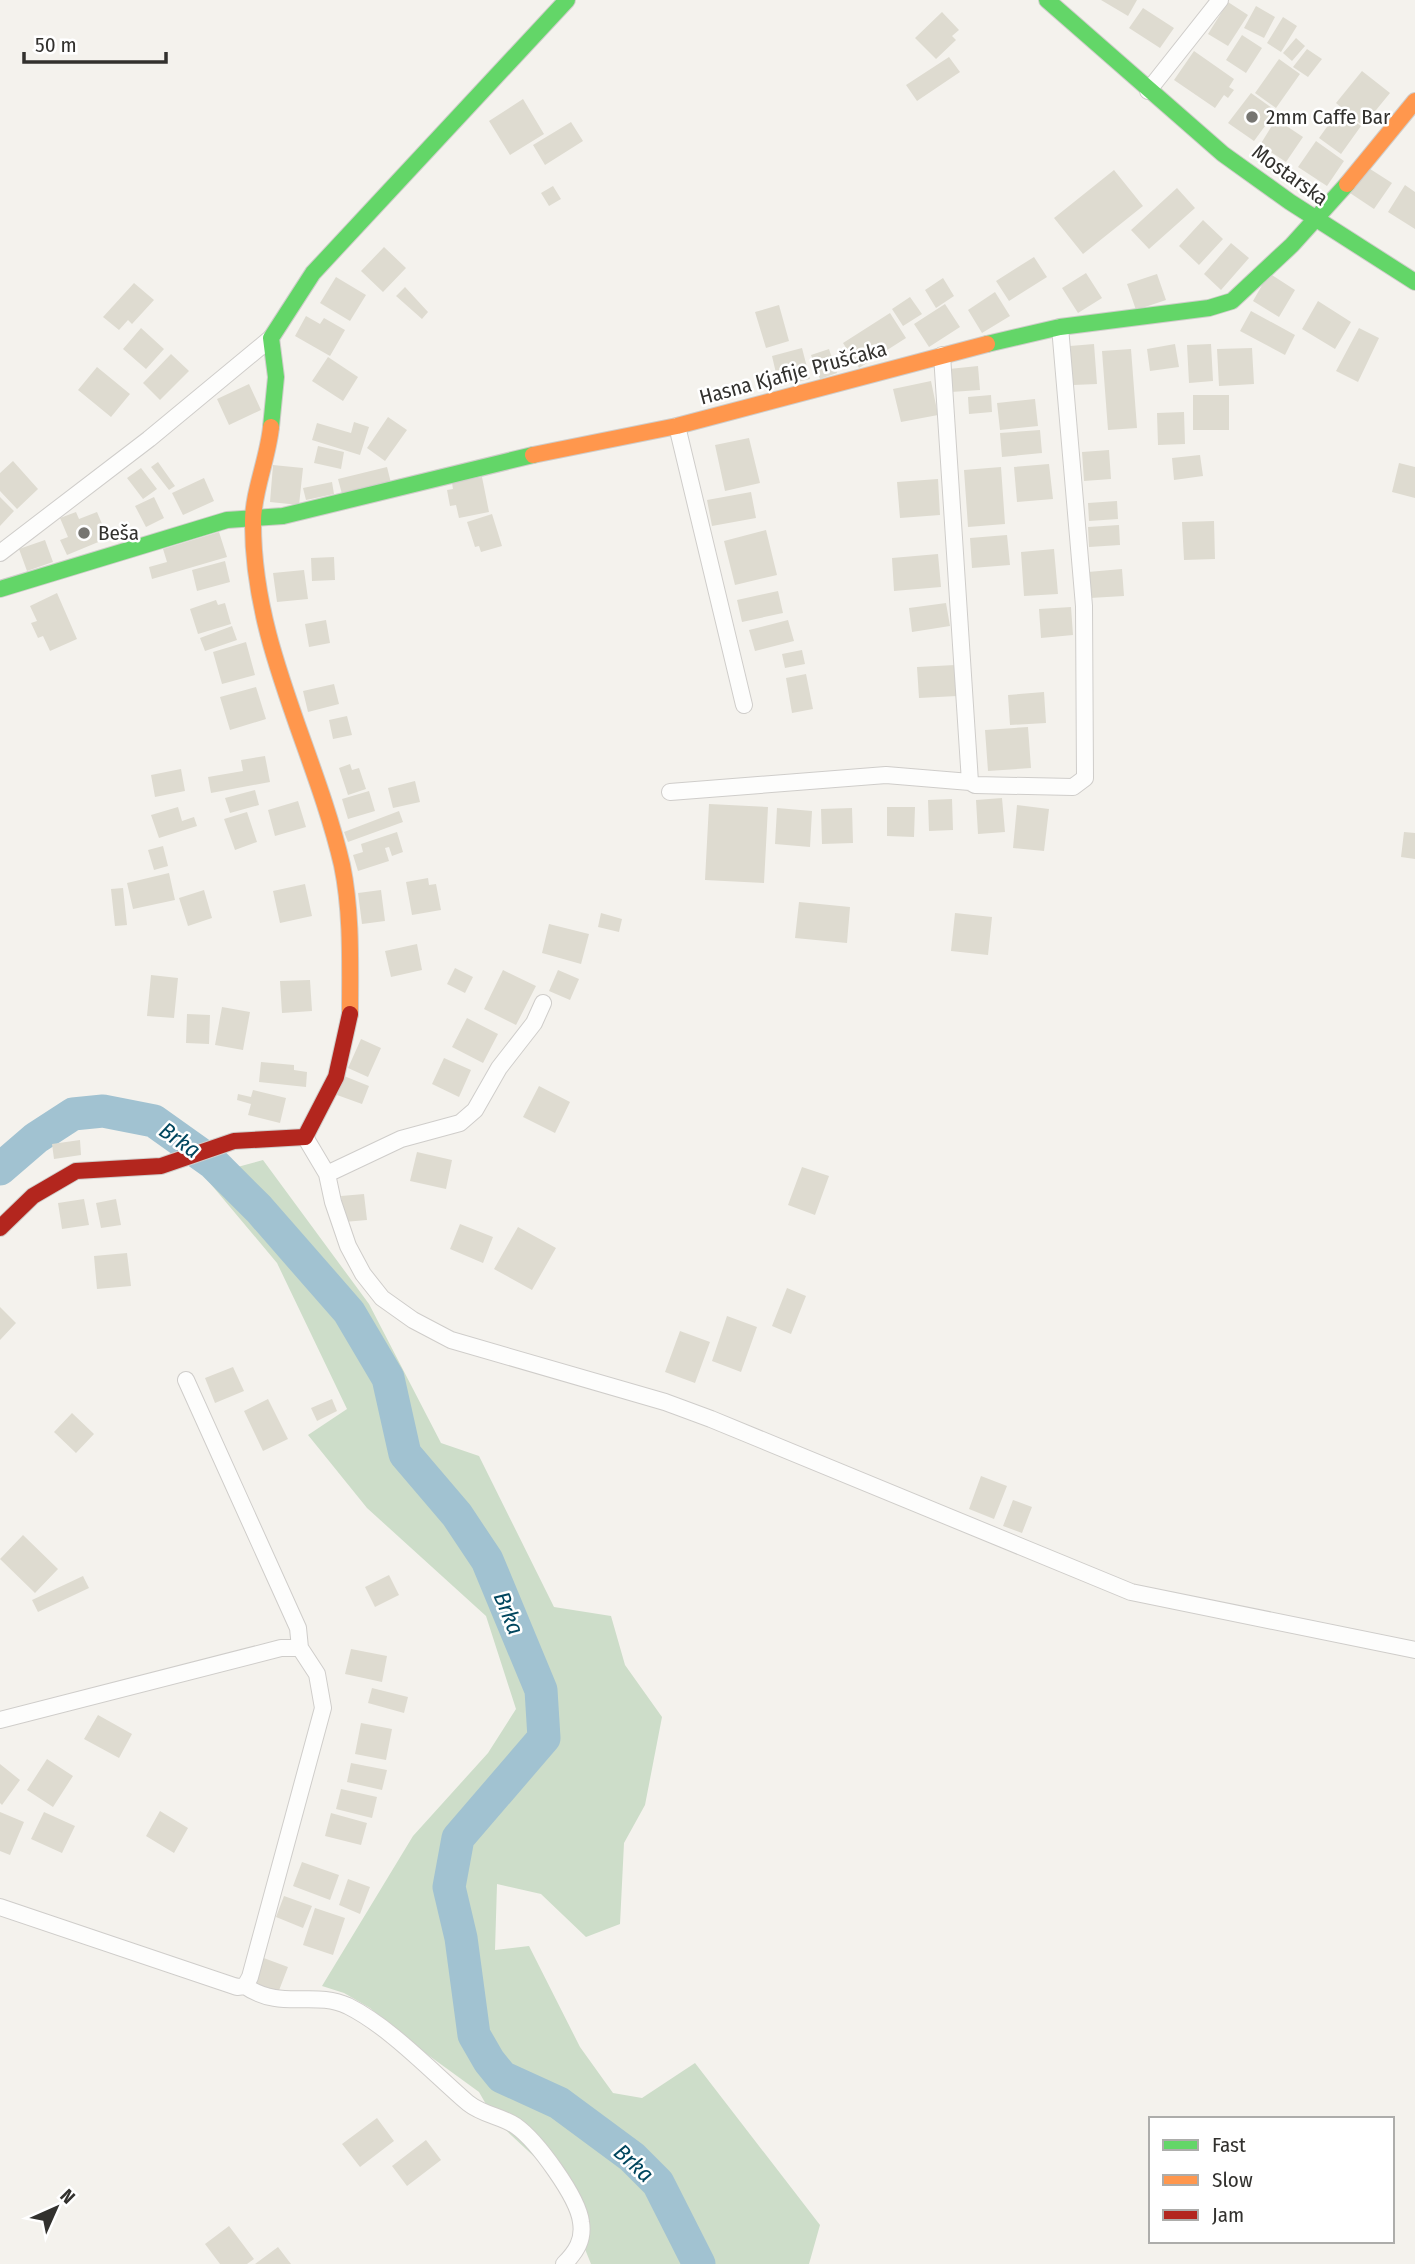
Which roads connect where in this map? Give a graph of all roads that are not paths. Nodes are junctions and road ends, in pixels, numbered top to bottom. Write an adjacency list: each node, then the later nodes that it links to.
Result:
1 (568, 0): 9 (street)
2 (1046, 0): 4 (street, Mostarska)
3 (1220, 0): 4 (street)
4 (1148, 91): 6 (street, Mostarska)
5 (1415, 101): 6 (street, Hasna Kjafije Prušćaka)
6 (1316, 220): 7 (street, Mostarska); 8 (street, Hasna Kjafije Prušćaka)
7 (1415, 282)
8 (1060, 327): 10 (street, Hasna Kjafije Prušćaka); 16 (street)
9 (271, 338): 12 (street); 13 (street)
10 (942, 355): 11 (street, Hasna Kjafije Prušćaka); 16 (street)
11 (677, 426): 12 (street, Hasna Kjafije Prušćaka); 15 (street)
12 (253, 519): 14 (street, Hasna Kjafije Prušćaka); 19 (street)
13 (0, 553)
14 (0, 589)
15 (744, 705)
16 (971, 782): 17 (street)
17 (670, 792)
18 (542, 1003): 20 (street)
19 (304, 1137): 20 (street); 21 (street)
20 (327, 1174): 24 (street)
21 (0, 1228)
22 (186, 1380): 23 (street)
23 (300, 1648): 25 (street); 27 (street)
24 (1415, 1650)
25 (0, 1720)
26 (0, 1907): 27 (street)
27 (245, 1986): 28 (street)
28 (564, 2264)

